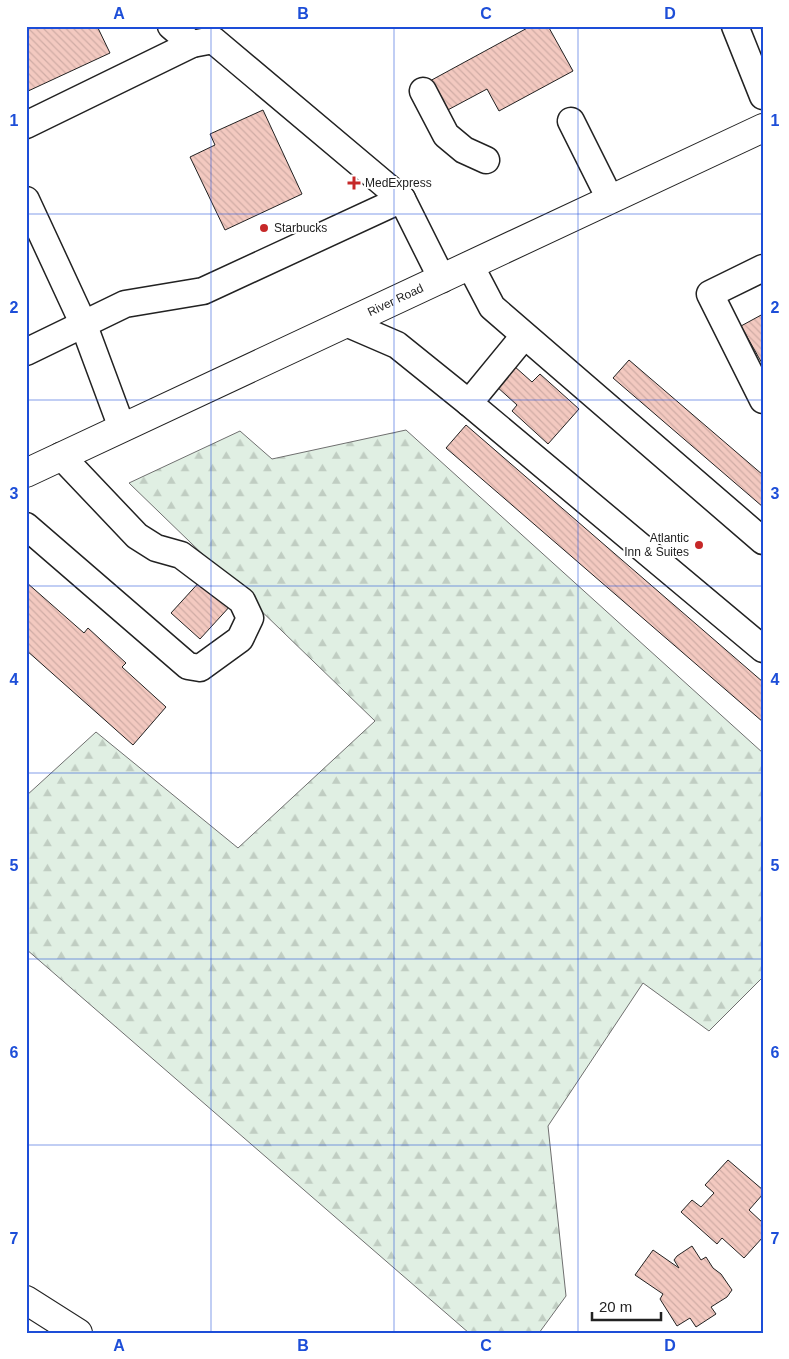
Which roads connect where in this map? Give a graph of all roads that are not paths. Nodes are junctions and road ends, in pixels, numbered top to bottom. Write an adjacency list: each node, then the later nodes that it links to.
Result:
1 (170, 26): 3 (lane)
2 (735, 26): 5 (lane)
3 (192, 44): 7 (lane); 10 (lane)
4 (423, 91): 9 (lane)
5 (763, 96)
6 (571, 121): 11 (lane)
7 (26, 125)
8 (763, 128): 11 (main road, River Road)
9 (486, 160)
10 (402, 199): 15 (lane); 16 (lane)
11 (610, 199): 13 (main road, River Road)
12 (26, 200): 16 (lane)
13 (470, 265): 15 (main road, River Road); 18 (lane)
14 (763, 268): 20 (lane)
15 (442, 279): 17 (main road, River Road)
16 (83, 323): 19 (lane); 22 (lane)
17 (346, 324): 21 (lane); 22 (main road, River Road)
18 (524, 336): 21 (lane); 26 (lane)
19 (26, 352)
20 (763, 400)
21 (469, 403): 27 (lane)
22 (122, 428): 23 (main road, River Road)
23 (62, 456): 24 (main road, River Road); 25 (lane)
24 (26, 473)
25 (26, 526)
26 (763, 541)
27 (763, 650)
28 (26, 1300): 29 (main road)
29 (78, 1333)

